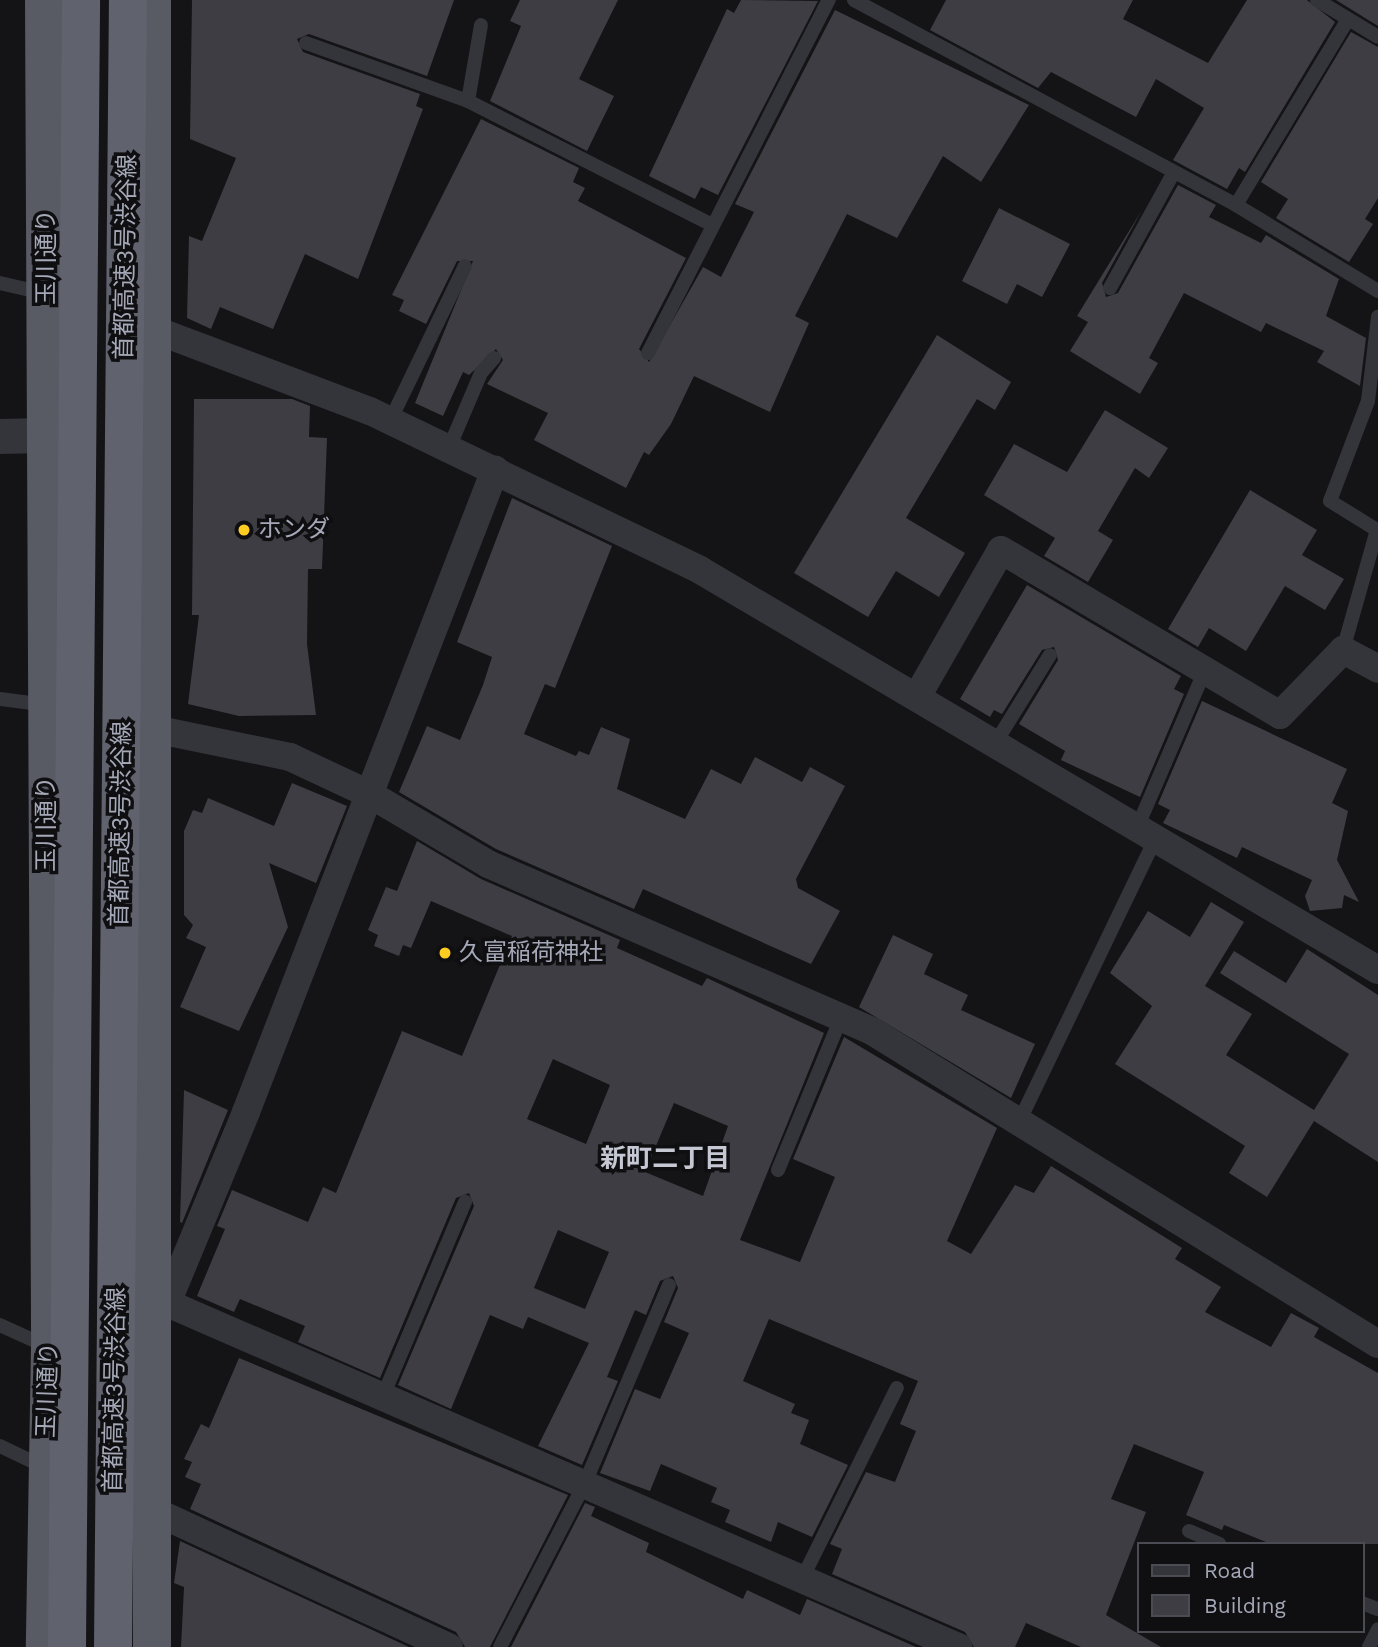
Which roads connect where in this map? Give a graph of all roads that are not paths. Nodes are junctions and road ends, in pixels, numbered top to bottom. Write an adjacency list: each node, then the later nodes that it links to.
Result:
1 (44, 0): 20 (highway, 玉川通り)
2 (80, 0): 62 (highway, 首都高速3号渋谷線)
3 (128, 0): 63 (highway, 首都高速3号渋谷線)
4 (152, 0): 22 (highway)
5 (829, 0): 15 (lane)
6 (854, 0): 13 (lane)
7 (1317, 0): 8 (lane)
8 (1348, 19): 10 (lane); 14 (lane)
9 (481, 25): 12 (lane)
10 (1378, 37)
11 (306, 43): 12 (lane)
12 (468, 102): 15 (lane)
13 (1174, 172): 14 (lane); 18 (lane)
14 (1236, 205): 19 (lane)
15 (712, 225): 23 (lane)
16 (465, 266): 25 (lane)
17 (0, 283): 20 (lane)
18 (1110, 288)
19 (1378, 291)
20 (48, 294): 26 (highway, 玉川通り)
21 (1378, 317): 30 (lane)
22 (150, 328): 25 (street); 37 (highway)
23 (648, 353)
24 (494, 358): 28 (lane)
25 (390, 421): 28 (street)
26 (45, 435): 27 (street); 36 (highway, 玉川通り)
27 (0, 436)
28 (449, 448): 29 (street)
29 (495, 470): 34 (street); 39 (street)
30 (1343, 650): 32 (street); 33 (street)
31 (1050, 655): 38 (lane)
32 (1205, 670): 34 (street); 40 (lane)
33 (1378, 670)
34 (918, 695): 38 (street)
35 (0, 699): 36 (lane)
36 (46, 705): 50 (highway, 玉川通り)
37 (149, 728): 39 (street); 47 (highway)
38 (996, 742): 40 (street)
39 (371, 795): 42 (street); 47 (street)
40 (1146, 834): 41 (street); 43 (lane)
41 (1378, 970)
42 (841, 1018): 43 (street); 44 (lane)
43 (1019, 1122): 49 (street)
44 (778, 1170)
45 (465, 1202): 52 (lane)
46 (669, 1285): 55 (lane)
47 (158, 1310): 52 (street); 56 (highway)
48 (0, 1325): 50 (lane)
49 (1378, 1344)
50 (50, 1348): 54 (highway, 玉川通り)
51 (897, 1388): 59 (lane)
52 (383, 1396): 55 (street)
53 (0, 1446): 54 (lane)
54 (46, 1468): 61 (highway, 玉川通り)
55 (585, 1483): 59 (street); 66 (lane)
56 (154, 1511): 64 (highway); 65 (street)
57 (1189, 1531): 58 (lane)
58 (1214, 1542)
59 (803, 1577): 67 (street)
60 (1378, 1629): 68 (lane)
61 (45, 1647)
62 (67, 1647)
63 (113, 1647)
64 (152, 1647)
65 (449, 1647)
66 (500, 1647)
67 (958, 1647)
68 (1369, 1647)

